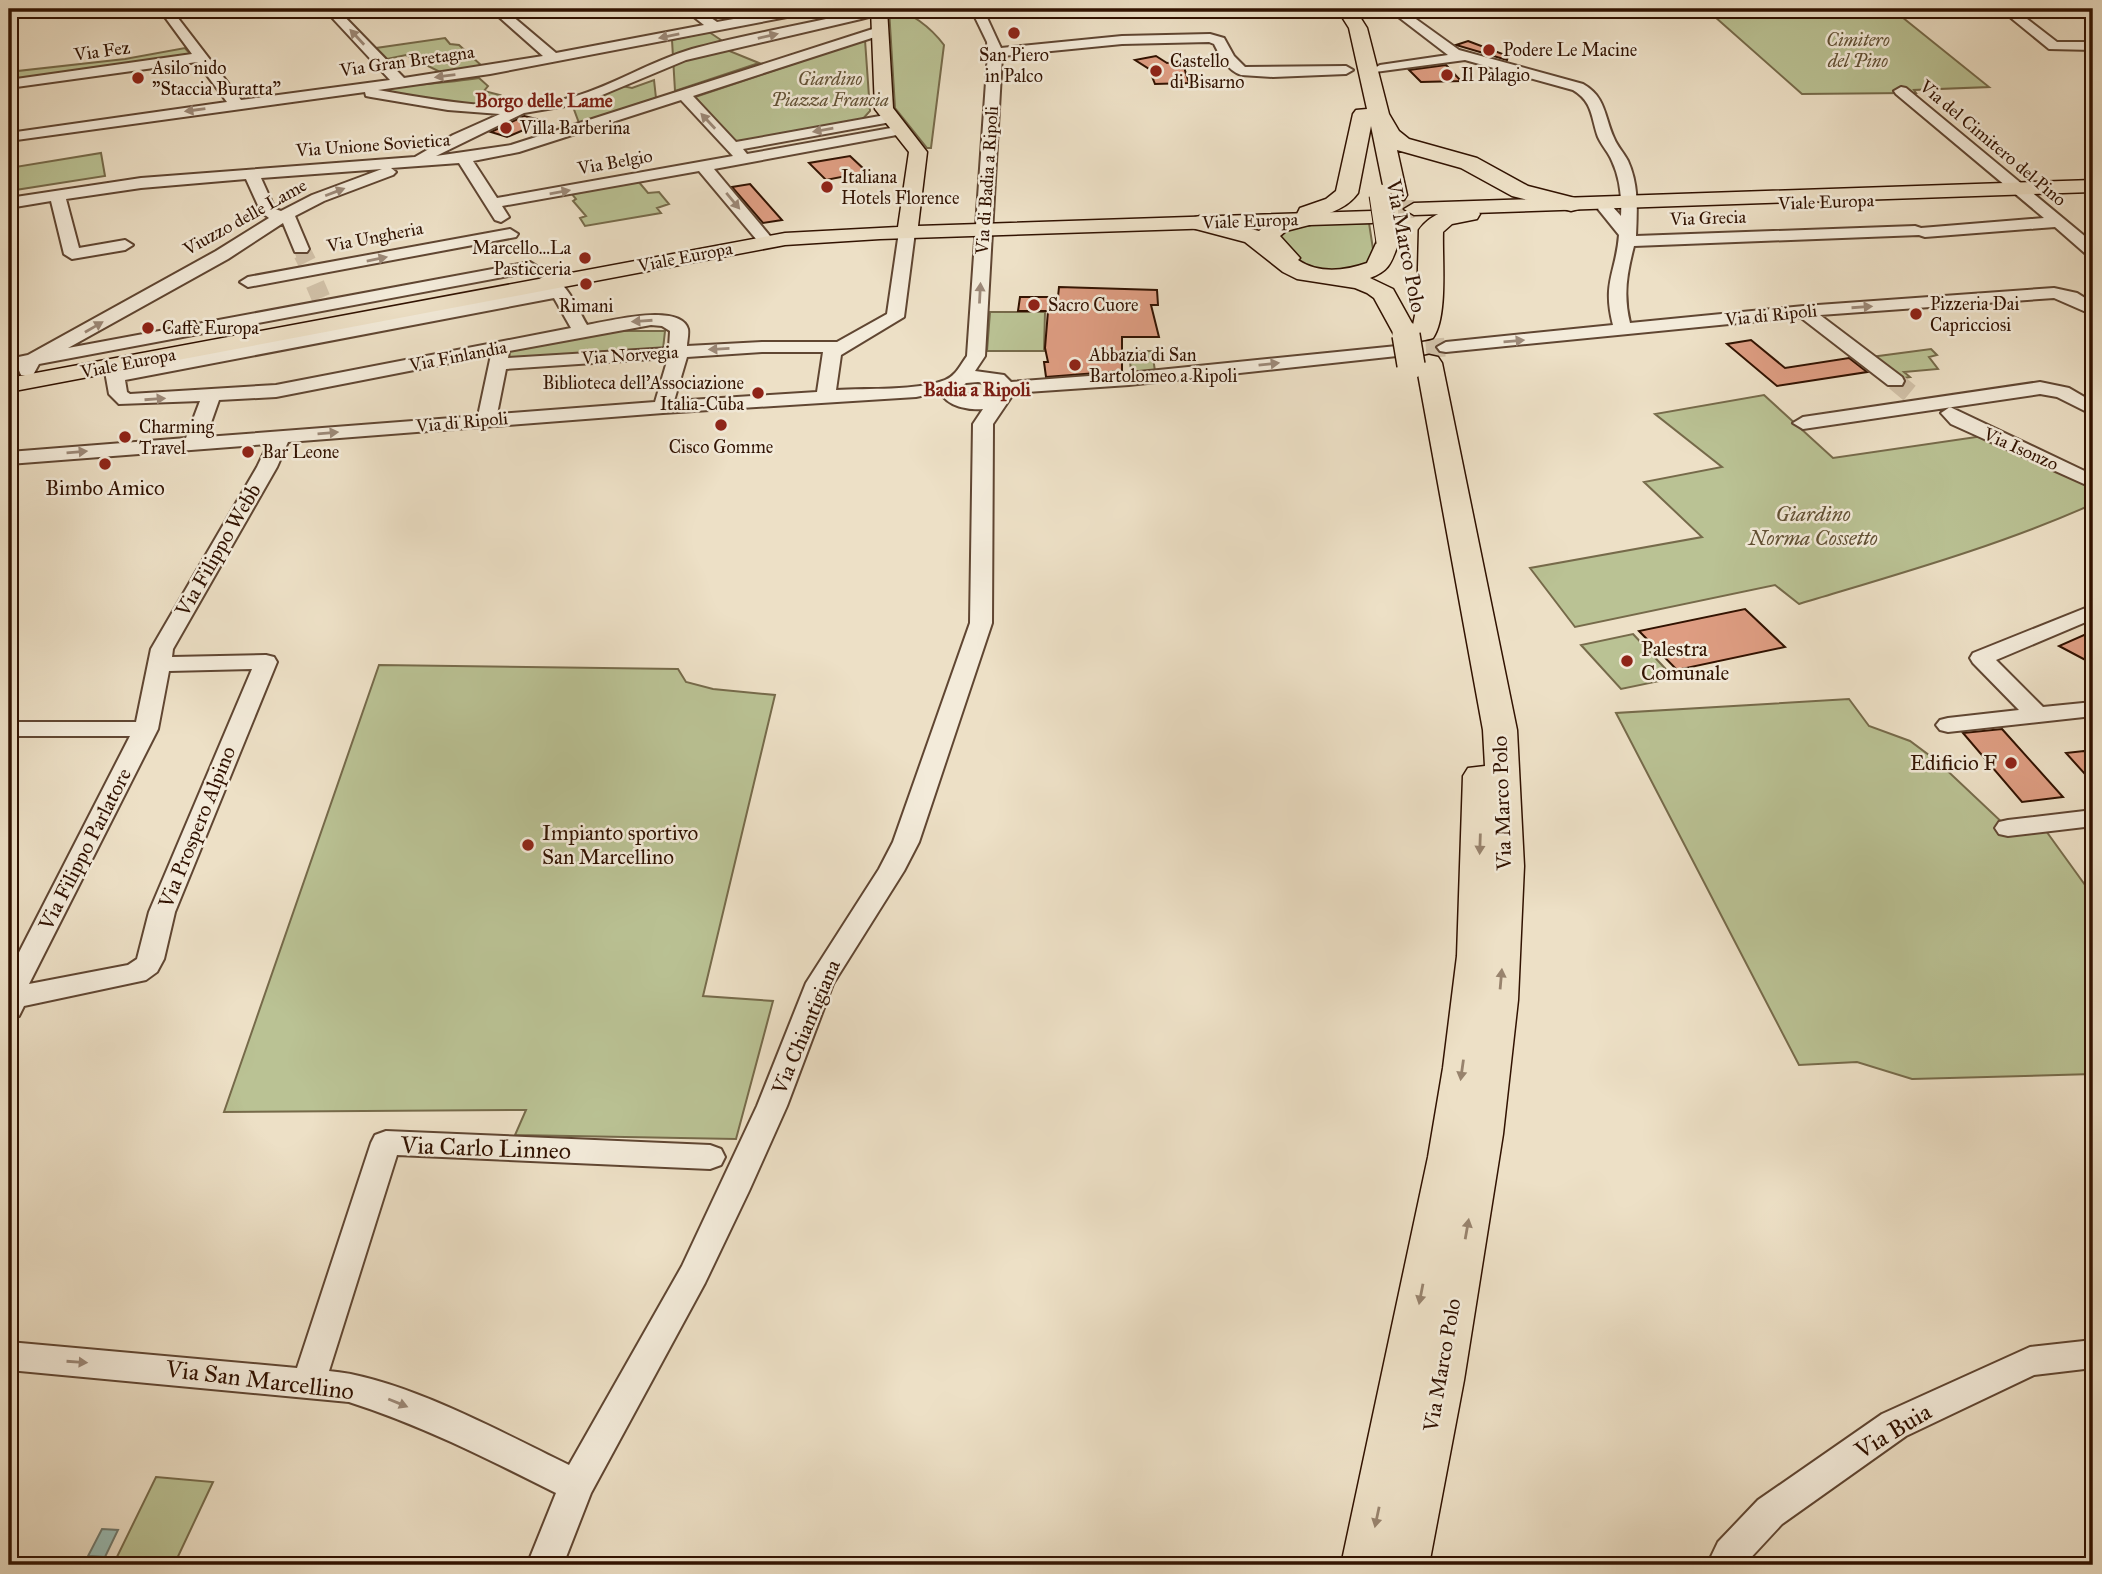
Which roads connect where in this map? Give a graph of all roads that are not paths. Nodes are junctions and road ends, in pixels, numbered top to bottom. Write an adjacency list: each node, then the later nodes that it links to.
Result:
1 (165, 9): 17 (street)
2 (330, 9): 24 (street, one-way to 2)
3 (496, 9): 18 (street)
4 (690, 9): 12 (street)
5 (808, 9): 12 (street, Via Gran Bretagna)
6 (977, 9): 16 (street, Via di Badia a Ripoli)
7 (1334, 9): 32 (highway, Via Marco Polo)
8 (1346, 9): 32 (highway, Via Marco Polo)
9 (1394, 9): 19 (street)
10 (2006, 9): 15 (street)
11 (879, 10): 13 (main road); 14 (street, one-way to 11)
12 (715, 27): 18 (street, Via Gran Bretagna, one-way to 18)
13 (879, 32): 20 (street, Via Unione Sovietica); 33 (main road)
14 (728, 45): 20 (street); 21 (street)
15 (2093, 46)
16 (995, 53): 23 (street); 58 (street, Via di Badia a Ripoli)
17 (201, 57): 25 (street, Via Fez); 30 (street)
18 (561, 57): 24 (street, Via Gran Bretagna, one-way to 24)
19 (1462, 57): 22 (street); 50 (street)
20 (778, 64): 28 (street, Via Unione Sovietica)
21 (656, 68): 29 (street); 31 (street)
22 (1380, 69)
23 (1346, 71)
24 (400, 82): 26 (street, Via Gran Bretagna)
25 (9, 84)
26 (345, 89): 30 (street, Via Gran Bretagna); 31 (street)
27 (1901, 92): 44 (street, Via del Cimitero del Pino)
28 (684, 94): 29 (street, Via Unione Sovietica); 35 (street, one-way to 28)
29 (667, 100): 36 (street, Via Unione Sovietica)
30 (236, 104): 34 (street, Via Gran Bretagna, one-way to 34)
31 (522, 109): 39 (street, Viuzzo delle Lame)
32 (1371, 114): 38 (highway); 53 (highway); 54 (highway, Via Marco Polo)
33 (897, 124): 35 (street, one-way to 35); 37 (street, Via Belgio); 59 (main road)
34 (9, 137)
35 (733, 147): 37 (street)
36 (464, 158): 39 (street, Via Unione Sovietica); 48 (street)
37 (744, 159): 40 (street, Via Belgio)
38 (1462, 160): 42 (highway); 54 (highway)
39 (412, 161): 41 (street, Via Unione Sovietica); 55 (street, Viuzzo delle Lame, one-way to 39)
40 (704, 166): 48 (street, Via Belgio, one-way to 40); 62 (street, one-way to 62)
41 (251, 174): 46 (street, Via Unione Sovietica); 55 (street)
42 (1494, 177): 49 (highway); 52 (highway)
43 (2093, 186): 44 (main road)
44 (2024, 192): 45 (main road); 50 (main road, Viale Europa); 56 (street, Via del Cimitero del Pino)
45 (2093, 194)
46 (57, 195): 47 (street, Via Unione Sovietica); 64 (street)
47 (9, 203)
48 (493, 203): 61 (street)
49 (1571, 204): 50 (main road, Viale Europa); 52 (main road, Viale Europa)
50 (1630, 205): 51 (main road, Viale Europa); 63 (street)
51 (1601, 210): 52 (main road, Viale Europa); 63 (street)
52 (1476, 211): 54 (main road, Viale Europa); 76 (highway)
53 (1300, 215): 54 (main road, Viale Europa); 54 (highway); 58 (main road, Viale Europa); 60 (highway)
54 (1393, 216): 76 (highway, Via Marco Polo)
55 (281, 217): 66 (street); 80 (street, Viuzzo delle Lame, one-way to 55)
56 (2059, 222): 63 (street, Via Grecia); 65 (street, Via del Cimitero del Pino)
57 (1200, 223): 58 (main road, Viale Europa); 60 (highway)
58 (985, 226): 59 (main road, Viale Europa); 79 (street, Via di Badia a Ripoli, one-way to 58)
59 (908, 228): 62 (main road, Viale Europa); 67 (main road, Viale Europa); 71 (street)
60 (1258, 229): 76 (highway)
61 (510, 234): 66 (street, Via Ungheria, one-way to 61); 67 (street)
62 (762, 236): 67 (main road, Viale Europa)
63 (1627, 238): 72 (street)
64 (125, 245)
65 (2093, 251)
66 (313, 278): 67 (street, Viale Europa); 68 (street, Via Ungheria); 80 (street, Viale Europa)
67 (545, 279): 73 (street); 80 (main road, Viale Europa); 81 (main road, Viale Europa)
68 (248, 282)
69 (2093, 310): 70 (street, Via di Ripoli, one-way to 69)
70 (1804, 312): 72 (street, Via di Ripoli); 82 (street)
71 (894, 319): 74 (street, Via Norvegia); 75 (street)
72 (1623, 330): 76 (street, Via di Ripoli, one-way to 72)
73 (581, 331): 77 (street, Via Finlandia, one-way to 73); 78 (street, Via Finlandia)
74 (762, 347): 75 (street, Via Norvegia); 77 (street, Via Norvegia, one-way to 77)
75 (836, 348): 87 (street)
76 (1419, 349): 84 (street, Via di Ripoli, one-way to 76); 114 (highway, Via Marco Polo, one-way to 114); 115 (highway, Via Marco Polo, one-way to 76)
77 (678, 352): 78 (street, Via Norvegia); 89 (street)
78 (499, 356): 86 (street, Via Finlandia); 91 (street)
79 (976, 356): 84 (street); 85 (street)
80 (20, 367)
81 (114, 371): 83 (main road, Viale Europa); 86 (street, Via Finlandia, one-way to 86)
82 (1895, 381)
83 (9, 386)
84 (1000, 388): 85 (street); 85 (street); 93 (street)
85 (957, 391): 87 (street, Via di Ripoli); 93 (street)
86 (212, 395): 95 (street)
87 (826, 396): 89 (street, Via di Ripoli)
88 (1931, 404): 90 (street); 92 (street); 97 (street, Via Isonzo)
89 (663, 407): 91 (street, Via di Ripoli)
90 (2093, 409)
91 (487, 419): 94 (street, Via di Ripoli, one-way to 91)
92 (1803, 423)
93 (983, 424): 112 (street, Via Chiantigiana)
94 (281, 436): 95 (street, Via di Ripoli); 99 (street, Via Filippo Webb)
95 (194, 443): 96 (street, Via di Ripoli, one-way to 95)
96 (9, 458)
97 (2093, 482)
98 (2093, 611): 101 (street)
99 (157, 664): 104 (street, Via Filippo Webb); 107 (street, Via Prospero Alpino)
100 (2093, 709): 101 (street)
101 (2037, 715): 102 (street)
102 (1948, 725)
103 (9, 729): 104 (street)
104 (146, 729): 107 (street, Via Filippo Parlatore)
105 (2093, 818): 106 (street)
106 (2008, 828)
107 (10, 1003)
108 (710, 1157): 111 (street, Via Carlo Linneo)
109 (2093, 1354): 116 (street, Via Buia)
110 (9, 1356): 111 (street, Via San Marcellino, one-way to 111)
111 (309, 1382): 112 (street, Via San Marcellino, one-way to 112)
112 (576, 1486): 113 (street, Via Chiantigiana)
113 (545, 1565)
114 (1367, 1565)
115 (1403, 1565)
116 (1725, 1565)

